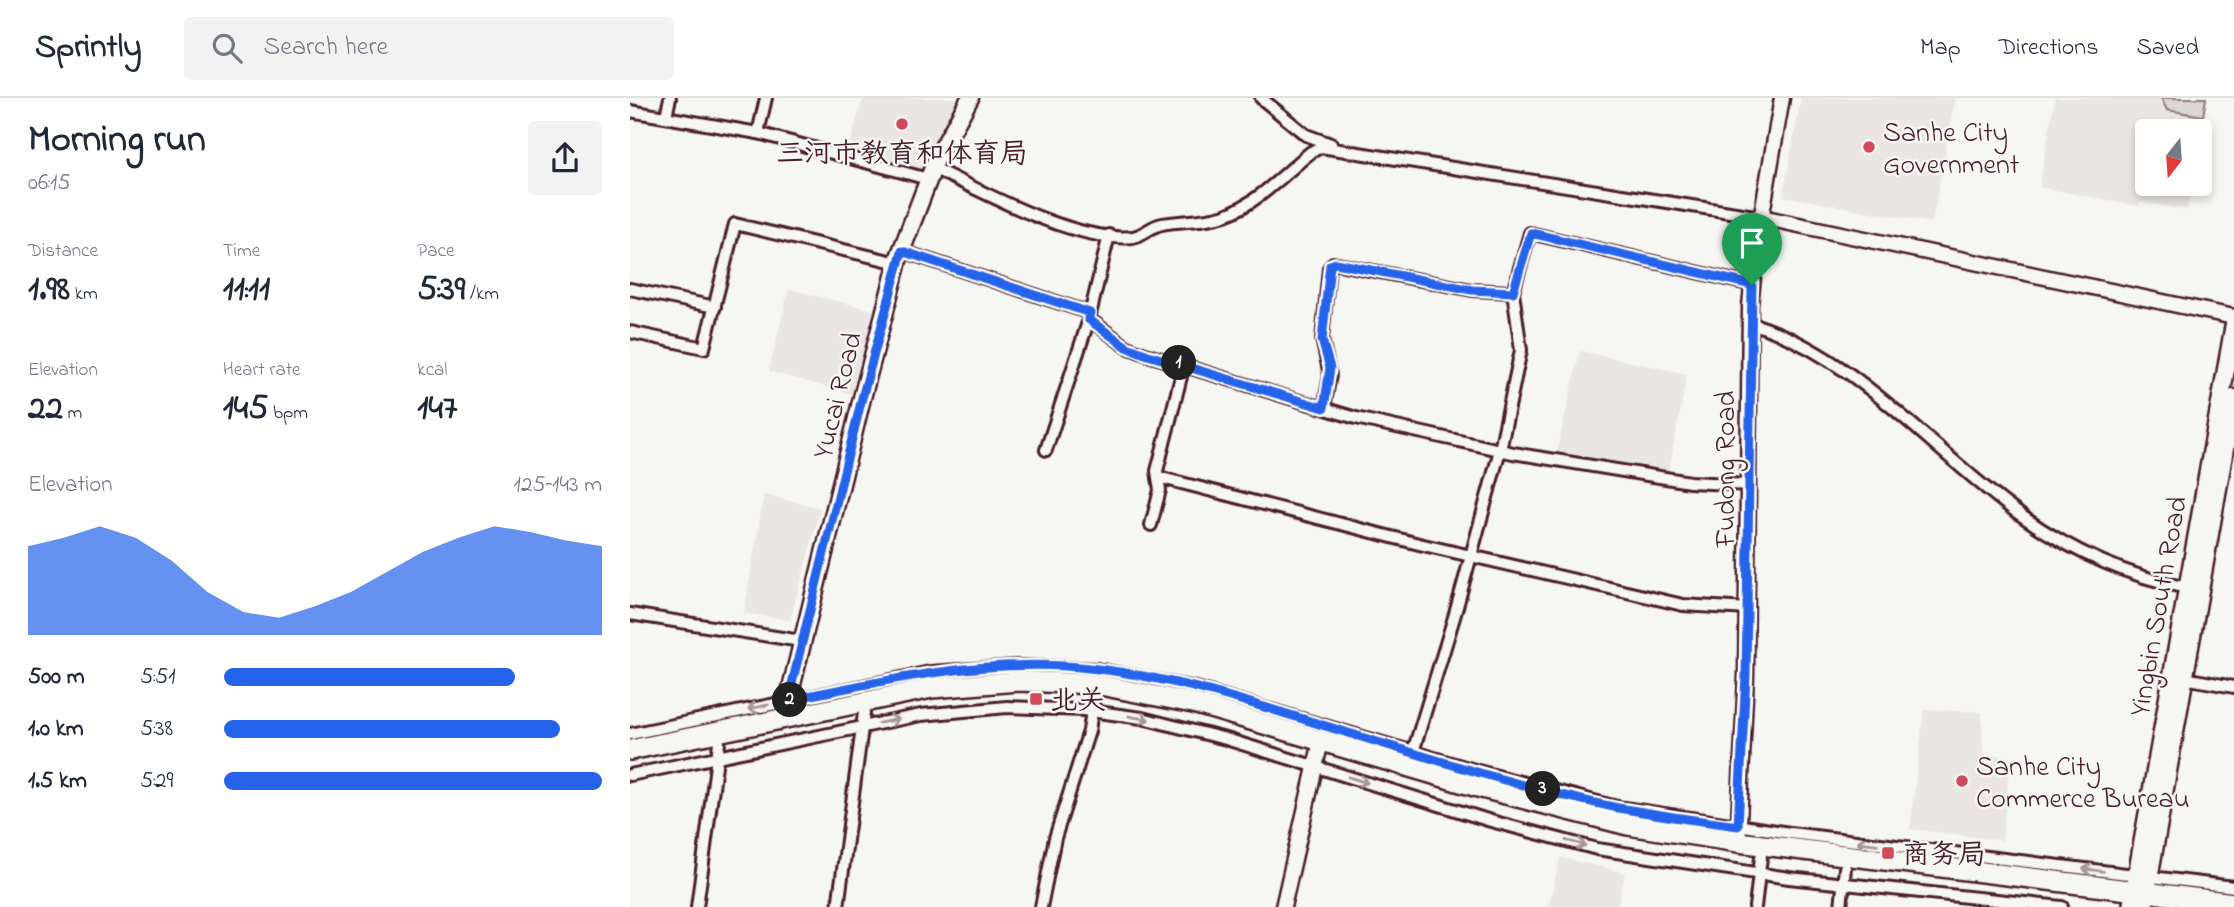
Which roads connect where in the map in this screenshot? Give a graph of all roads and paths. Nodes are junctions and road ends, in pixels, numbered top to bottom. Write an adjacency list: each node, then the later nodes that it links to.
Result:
1 (670, 98): 7 (street)
2 (766, 98): 8 (street)
3 (970, 98): 10 (main road, Yucai Road)
4 (1261, 98): 9 (street)
5 (1782, 98): 11 (street, Fudong Road)
6 (630, 111): 7 (street)
7 (666, 116): 8 (street)
8 (758, 133): 10 (street)
9 (1336, 148): 11 (street); 12 (street)
10 (930, 174): 12 (street); 13 (main road, Yucai Road)
11 (1761, 217): 14 (street, Fudong Road); 19 (street)
12 (1110, 235): 18 (street)
13 (900, 257): 17 (street); 18 (street); 35 (main road, Yucai Road)
14 (1752, 285): 16 (street); 20 (street, Fudong Road)
15 (630, 289): 17 (street)
16 (1513, 292): 25 (street); 27 (street)
17 (715, 307): 22 (street)
18 (1089, 316): 23 (street); 26 (street)
19 (2234, 317)
20 (1750, 323): 29 (street, Fudong Road); 32 (street)
21 (2234, 324): 32 (main road, Yingbin South Road)
22 (630, 332)
23 (1184, 365): 25 (street); 28 (street)
24 (2234, 398): 36 (main road, Yingbin South Road)
25 (1324, 408): 27 (street)
26 (1045, 450)
27 (1500, 450): 29 (street); 31 (street)
28 (1158, 477): 30 (street); 31 (street)
29 (1749, 485): 33 (street, Fudong Road)
30 (1151, 525)
31 (1472, 556): 33 (street); 44 (street)
32 (2187, 588): 52 (main road, Yingbin South Road)
33 (1748, 609): 48 (street, Fudong Road)
34 (630, 614): 35 (street)
35 (801, 641): 39 (main road, Yucai Road)
36 (2184, 678): 37 (street); 52 (main road, Yingbin South Road)
37 (2234, 687)
38 (1093, 704): 40 (highway, one-way to 38); 45 (highway, one-way to 45); 56 (street)
39 (786, 709): 41 (street, one-way to 41); 42 (highway); 44 (street); 45 (highway)
40 (863, 720): 43 (highway); 55 (street)
41 (630, 734)
42 (630, 750)
43 (718, 750): 46 (highway); 47 (street); 54 (street)
44 (1413, 752): 48 (street)
45 (1318, 753): 48 (highway); 49 (highway, one-way to 49); 57 (street)
46 (630, 762)
47 (630, 775)
48 (1738, 834): 52 (highway, one-way to 48)
49 (1760, 865): 50 (highway); 58 (street)
50 (1844, 875): 52 (highway); 59 (street); 60 (street)
51 (2234, 887): 52 (street)
52 (2139, 896): 53 (highway); 61 (highway)
53 (2234, 903)
54 (697, 907)
55 (838, 907)
56 (1041, 907)
57 (1283, 907)
58 (1755, 907)
59 (1841, 907)
60 (2063, 907)
61 (2166, 907)

